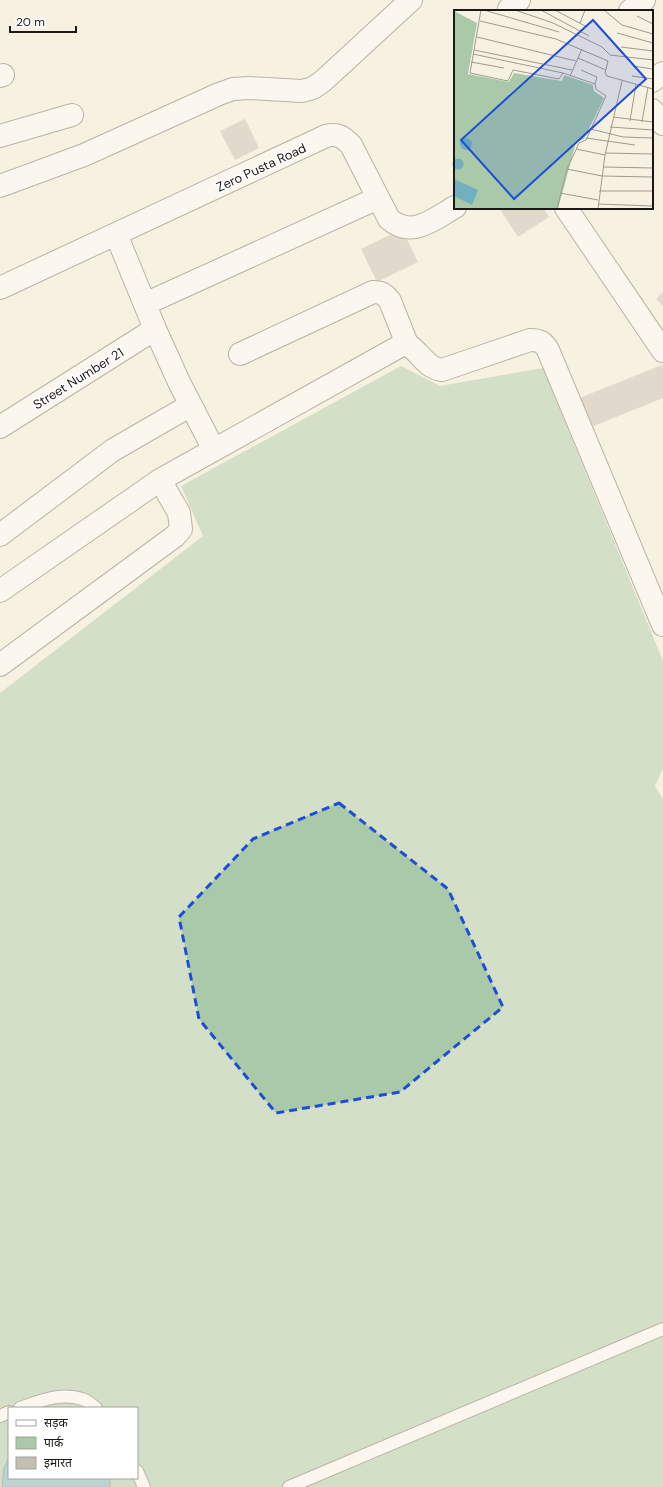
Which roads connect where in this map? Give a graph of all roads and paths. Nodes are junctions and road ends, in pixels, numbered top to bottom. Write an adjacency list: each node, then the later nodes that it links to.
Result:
1 (411, 0): 10 (street)
2 (644, 0): 3 (street)
3 (631, 10)
4 (663, 73): 5 (street)
5 (653, 80)
6 (653, 111): 8 (street)
7 (72, 115): 9 (street)
8 (663, 124)
9 (0, 136)
10 (0, 186)
11 (378, 198): 12 (street); 14 (street, Zero Pusta Road); 16 (street)
12 (454, 208)
13 (567, 209): 19 (street)
14 (116, 234): 15 (street); 16 (street)
15 (0, 288)
16 (145, 304): 17 (street)
17 (155, 329): 21 (street); 22 (street, Street Number 21)
18 (407, 344): 20 (street); 23 (street); 27 (street)
19 (663, 351)
20 (240, 354)
21 (190, 405): 23 (street); 25 (street)
22 (0, 427)
23 (214, 450): 24 (street)
24 (160, 480): 26 (street); 28 (street)
25 (0, 536)
26 (0, 592)
27 (663, 624)
28 (0, 665)
29 (663, 1329): 34 (lane)
30 (23, 1407): 31 (lane)
31 (95, 1407)
32 (138, 1473): 33 (lane)
33 (144, 1487)
34 (289, 1487)

